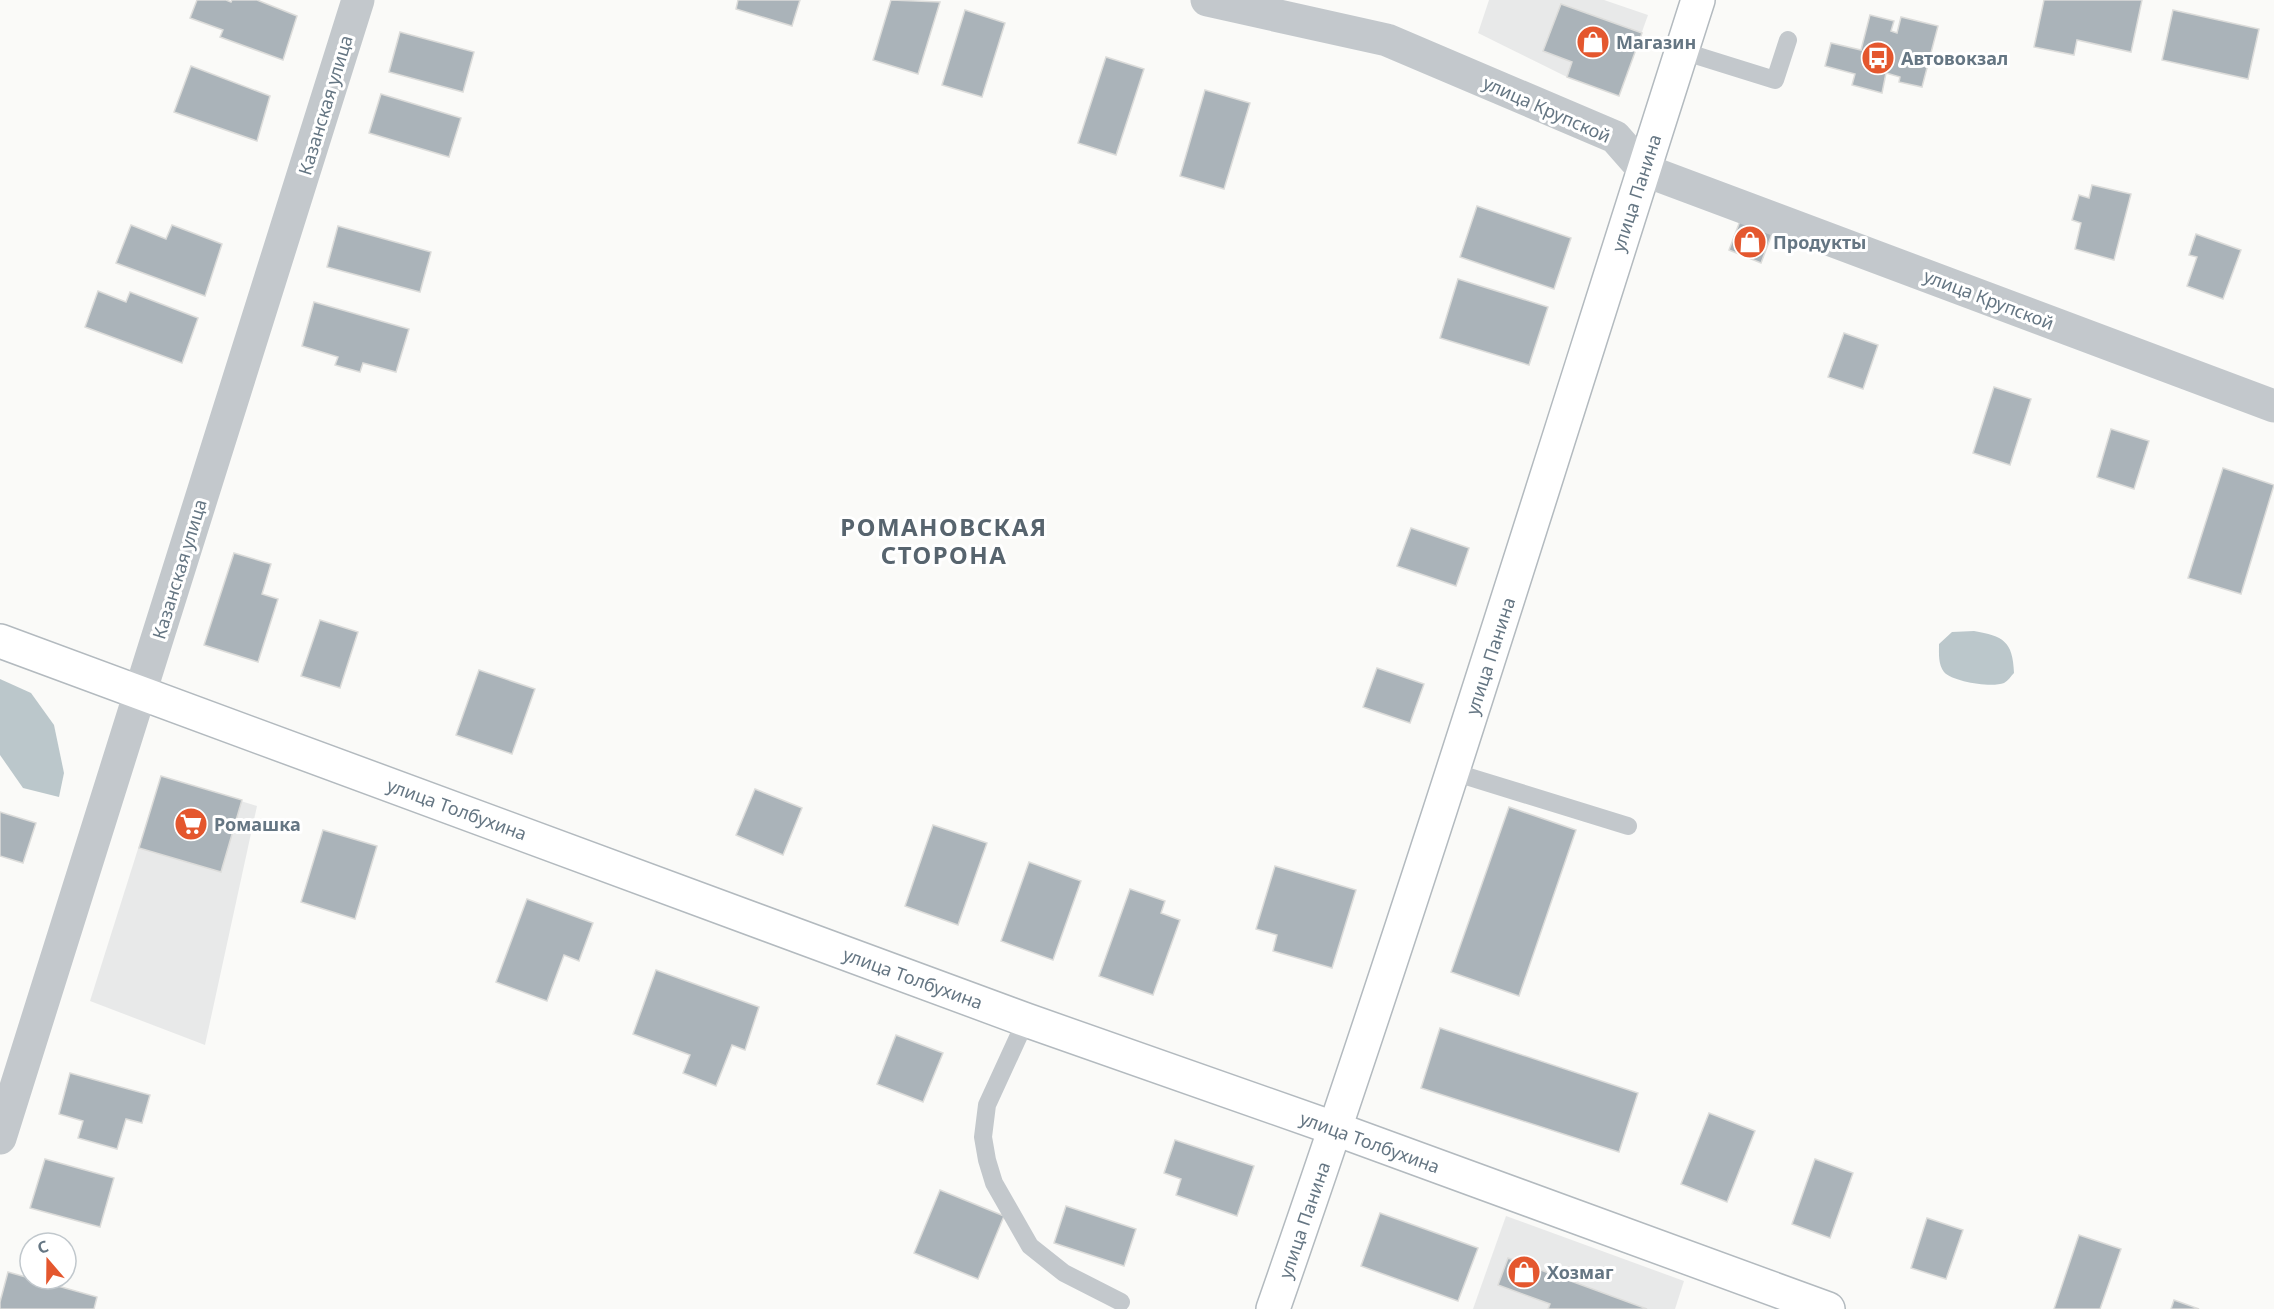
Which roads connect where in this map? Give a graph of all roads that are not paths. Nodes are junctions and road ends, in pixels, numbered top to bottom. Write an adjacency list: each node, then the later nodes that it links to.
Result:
1 (358, 0): 9 (street, Казанская улица)
2 (1207, 0): 6 (street, улица Крупской)
3 (1698, 0): 5 (main road, улица Панина)
4 (1788, 40): 5 (lane)
5 (1682, 51): 6 (main road, улица Панина)
6 (1644, 170): 7 (street, улица Крупской); 10 (main road, улица Панина)
7 (2274, 406)
8 (0, 641): 9 (main road, улица Толбухина)
9 (141, 691): 12 (main road, улица Толбухина); 14 (street, Казанская улица)
10 (1453, 772): 11 (lane); 13 (main road, улица Панина)
11 (1628, 826)
12 (1026, 1020): 13 (main road, улица Толбухина); 15 (lane)
13 (1336, 1130): 16 (main road, улица Панина); 17 (main road, улица Толбухина)
14 (0, 1138)
15 (1121, 1302)
16 (1273, 1309)
17 (1828, 1309)

